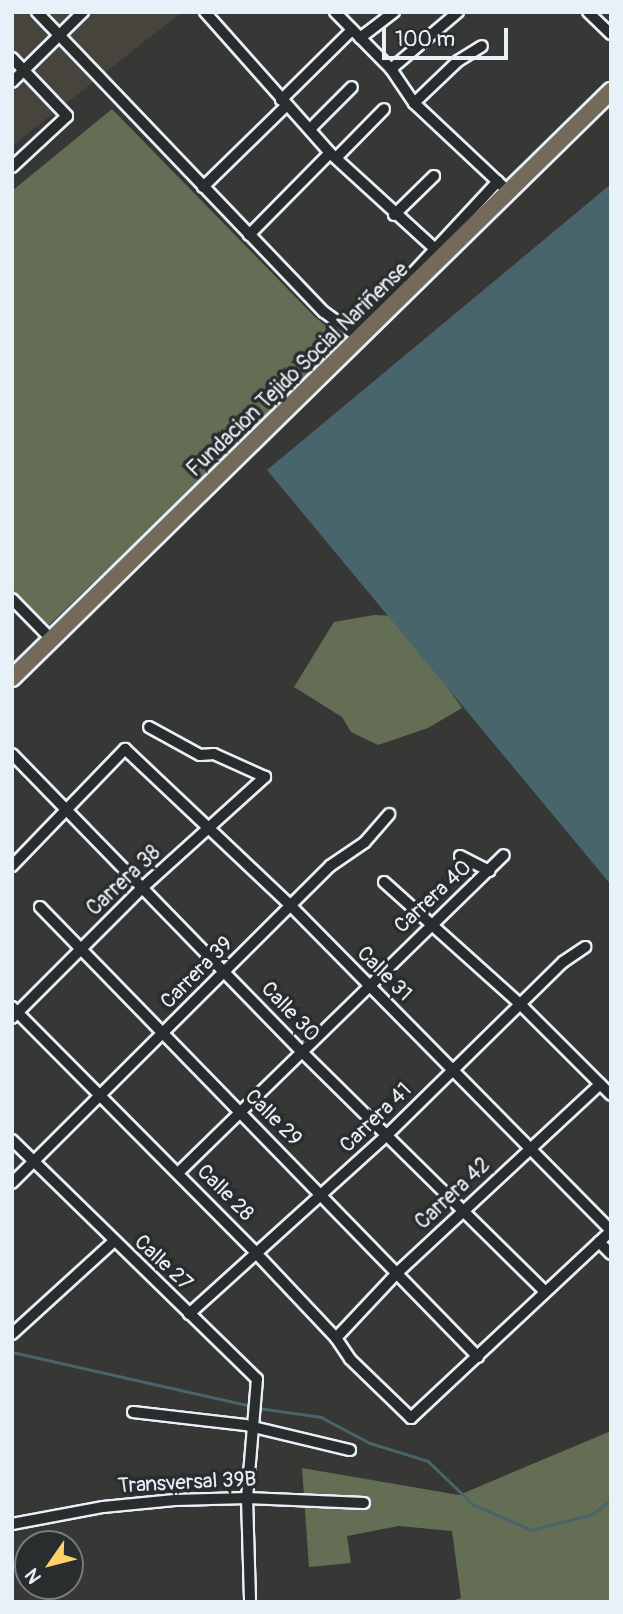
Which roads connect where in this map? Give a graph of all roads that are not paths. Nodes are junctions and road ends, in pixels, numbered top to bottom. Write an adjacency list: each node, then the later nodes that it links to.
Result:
1 (37, 12): 10 (street)
2 (83, 12): 10 (street)
3 (205, 12): 19 (street)
4 (335, 12): 8 (street)
5 (394, 12): 11 (street)
6 (458, 12): 14 (street)
7 (588, 12): 9 (street)
8 (352, 30): 11 (street); 19 (street)
9 (611, 34)
10 (59, 36): 15 (street); 27 (street)
11 (360, 38): 14 (street)
12 (482, 46): 20 (street)
13 (12, 58): 15 (street)
14 (390, 69): 20 (street)
15 (23, 71): 16 (street); 24 (street)
16 (12, 82)
17 (352, 87): 22 (street)
18 (611, 91): 28 (main road, Fundacion Tejido Social Nariñense)
19 (284, 102): 22 (street); 27 (street)
20 (414, 103): 26 (street)
21 (384, 109): 23 (street)
22 (310, 129): 23 (street)
23 (333, 155): 29 (street); 30 (street)
24 (12, 167)
25 (433, 176): 29 (street)
26 (498, 181): 28 (street); 31 (street)
27 (202, 187): 30 (street)
28 (510, 193): 32 (main road, Fundacion Tejido Social Nariñense)
29 (394, 215): 31 (street)
30 (249, 235): 32 (street)
31 (433, 247): 32 (street)
32 (356, 335): 34 (main road, Fundacion Tejido Social Nariñense)
33 (12, 599): 34 (street)
34 (51, 639): 35 (main road, Fundacion Tejido Social Nariñense)
35 (12, 678)
36 (149, 727): 40 (street, Carrera 38)
37 (12, 754): 38 (street, Calle 30)
38 (66, 812): 40 (street, Calle 31); 43 (street); 46 (street, Calle 30)
39 (389, 814): 47 (street, Carrera 39)
40 (209, 829): 46 (street, Carrera 38); 47 (street, Calle 31)
41 (504, 855): 44 (street, Carrera 40)
42 (460, 856): 44 (street)
43 (12, 866)
44 (489, 871): 49 (street, Carrera 40)
45 (384, 883): 49 (street)
46 (142, 888): 51 (street, Carrera 38); 52 (street, Calle 30)
47 (291, 906): 52 (street, Carrera 39); 53 (street, Calle 31)
48 (40, 907): 51 (street, Calle 29)
49 (429, 926): 53 (street, Carrera 40); 54 (street)
50 (585, 947): 54 (street, Carrera 41)
51 (81, 949): 55 (street, Carrera 38); 56 (street, Calle 29)
52 (225, 972): 56 (street, Carrera 39); 57 (street, Calle 30)
53 (367, 986): 57 (street, Carrera 40); 58 (street, Calle 31)
54 (521, 1005): 58 (street, Carrera 41); 59 (street)
55 (14, 1012): 61 (street, Calle 28)
56 (164, 1034): 61 (street, Carrera 39); 62 (street, Calle 29)
57 (301, 1051): 62 (street, Carrera 40); 63 (street, Calle 30)
58 (454, 1069): 63 (street, Carrera 41); 65 (street, Calle 31)
59 (600, 1084): 60 (street); 65 (street, Carrera 42)
60 (611, 1095)
61 (100, 1096): 66 (street, Carrera 39); 67 (street, Calle 28)
62 (239, 1112): 67 (street, Carrera 40); 69 (street, Calle 29)
63 (388, 1134): 69 (street, Carrera 41); 70 (street, Calle 30)
64 (12, 1140): 66 (street, Calle 27)
65 (531, 1148): 70 (street, Carrera 42); 71 (street, Calle 31)
66 (35, 1163): 68 (street, Carrera 39); 72 (street, Calle 27)
67 (178, 1173): 74 (street, Calle 28)
68 (12, 1183)
69 (323, 1195): 74 (street, Carrera 41); 76 (street, Calle 29)
70 (461, 1212): 76 (street, Carrera 42); 77 (street, Calle 30)
71 (611, 1231): 73 (street)
72 (113, 1242): 78 (street, Calle 27); 79 (street)
73 (599, 1242): 75 (street); 77 (street)
74 (256, 1252): 78 (street, Carrera 41); 80 (street, Calle 28)
75 (611, 1254)
76 (398, 1272): 80 (street, Carrera 42); 81 (street, Calle 29)
77 (545, 1292): 81 (street)
78 (189, 1314): 83 (street, Calle 27)
79 (12, 1334)
80 (336, 1338): 81 (street, Calle 28)
81 (478, 1357)
82 (133, 1412): 83 (street)
83 (251, 1427): 84 (street); 85 (street)
84 (350, 1450)
85 (247, 1498): 86 (street, Transversal 39B); 87 (street, Transversal 39B); 88 (street)
86 (364, 1503)
87 (12, 1524)
88 (250, 1602)

